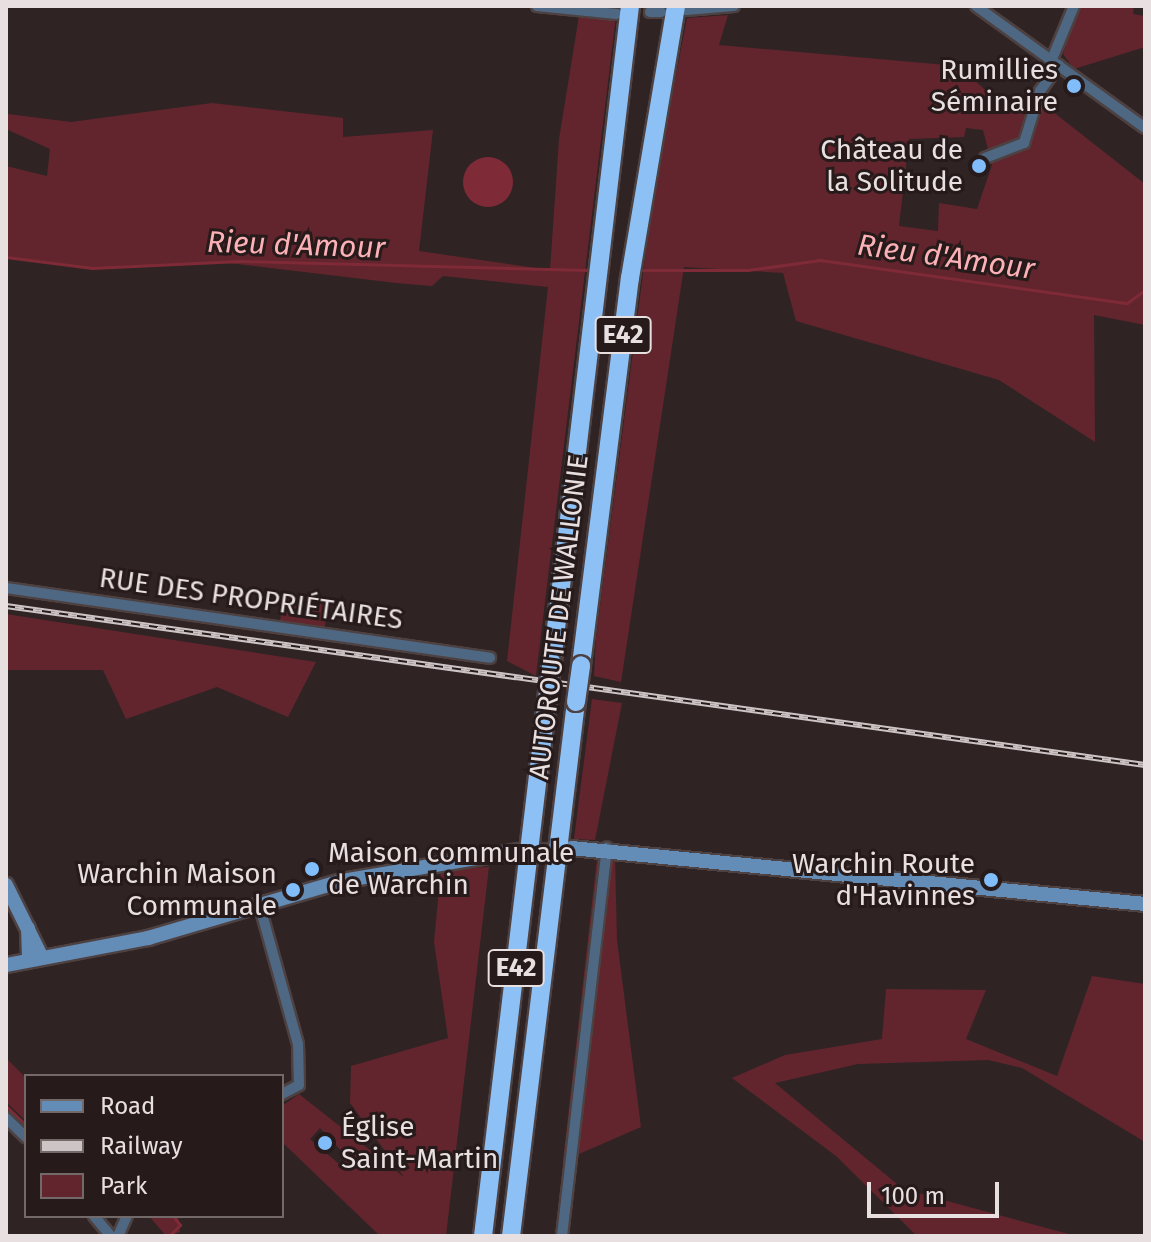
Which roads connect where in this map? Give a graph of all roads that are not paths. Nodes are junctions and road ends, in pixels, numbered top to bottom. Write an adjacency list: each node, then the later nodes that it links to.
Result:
1 (537, 6): 5 (street)
2 (734, 6): 6 (street)
3 (976, 6): 7 (street)
4 (1074, 6): 7 (street)
5 (624, 10): 25 (highway, AUTOROUTE DE WALLONIE / E42, bridge)
6 (668, 10): 26 (highway, AUTOROUTE DE WALLONIE / E42, bridge)
7 (1056, 62): 8 (street); 9 (street)
8 (1145, 128)
9 (985, 158)
10 (6, 588): 11 (street, RUE DES PROPRIÉTAIRES)
11 (490, 658)
12 (571, 848): 13 (street)
13 (607, 848): 16 (street); 27 (street)
14 (517, 851): 17 (street)
15 (6, 885): 18 (street)
16 (1145, 904)
17 (260, 907): 18 (street); 20 (street)
18 (35, 959): 19 (street)
19 (6, 965)
20 (284, 1093)
21 (6, 1118): 22 (street)
22 (24, 1135)
23 (96, 1218): 24 (street)
24 (111, 1236)
25 (483, 1236)
26 (511, 1236)
27 (562, 1236)

